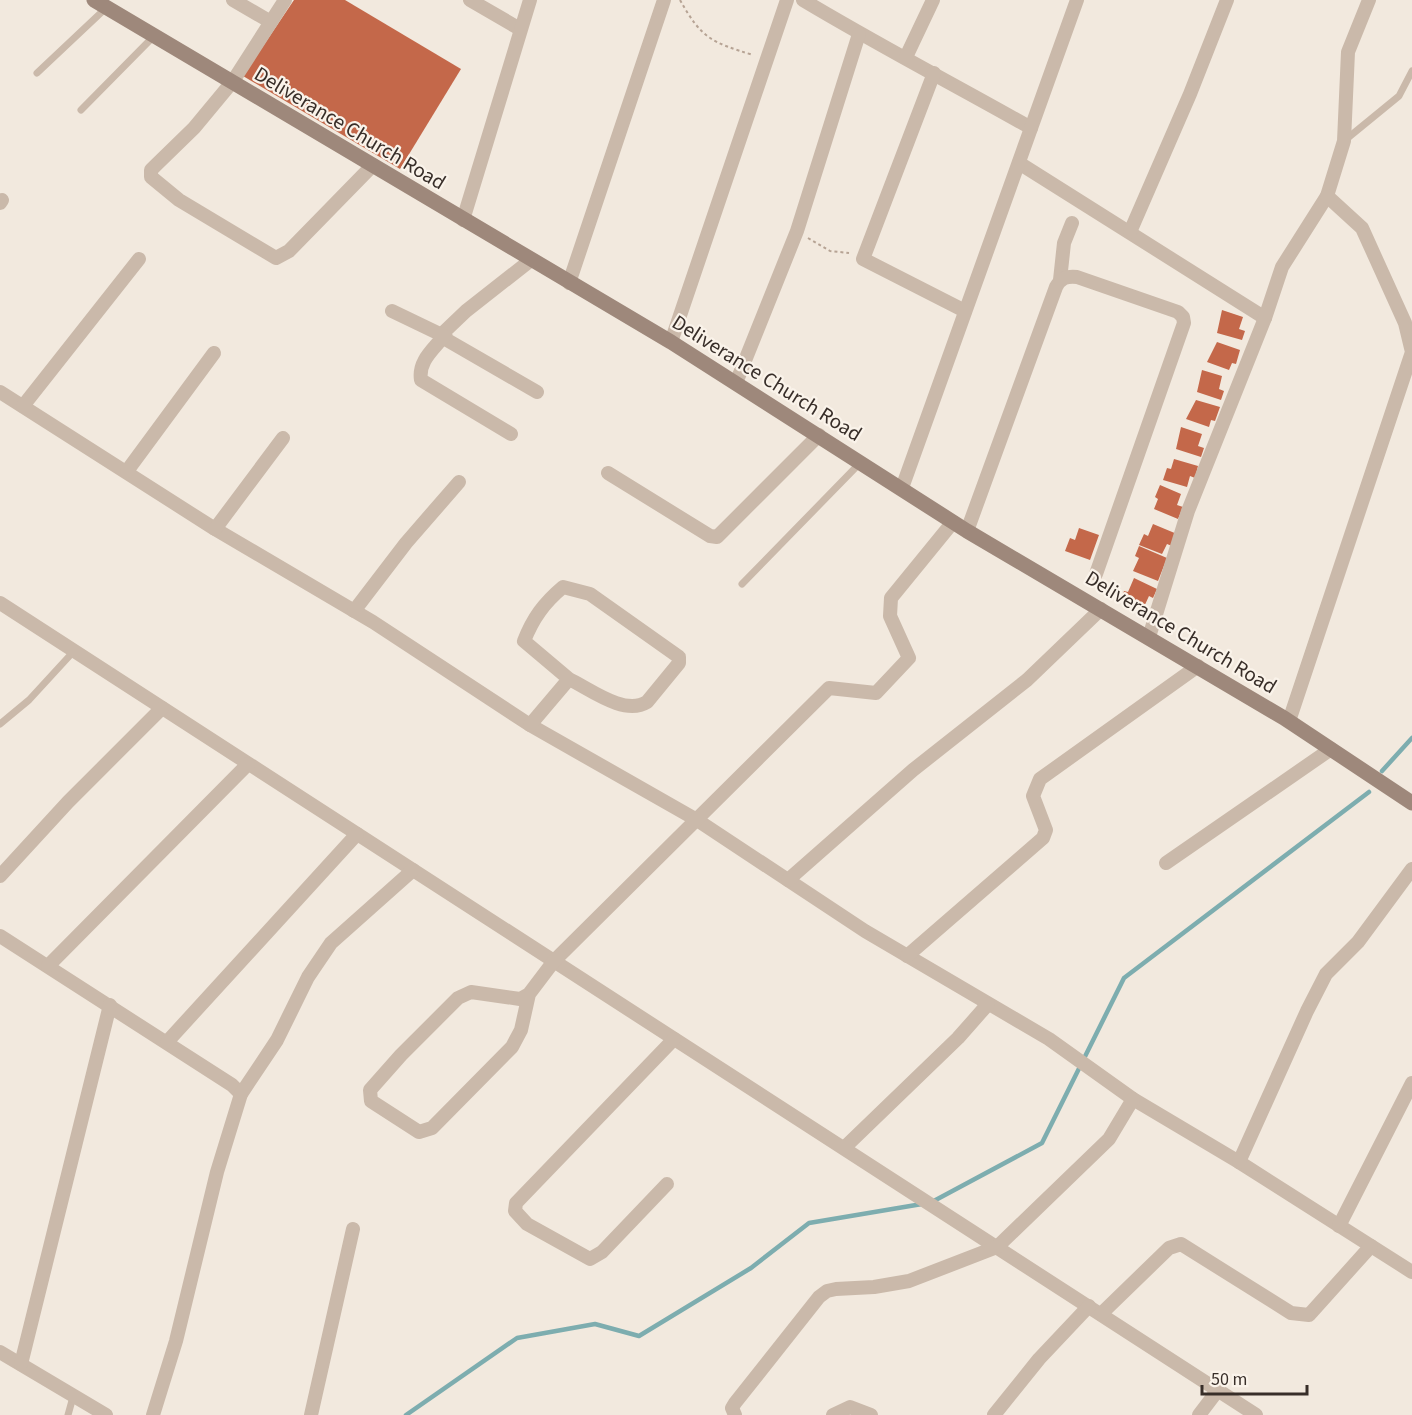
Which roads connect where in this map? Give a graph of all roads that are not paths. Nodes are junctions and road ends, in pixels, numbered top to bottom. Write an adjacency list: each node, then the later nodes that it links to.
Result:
1 (233, 0): 13 (street)
2 (285, 0): 13 (street)
3 (470, 0): 14 (street)
4 (530, 0): 14 (street)
5 (664, 0): 34 (street)
6 (787, 0): 39 (street)
7 (803, 0): 15 (street)
8 (933, 0): 17 (street)
9 (1077, 0): 23 (street)
10 (1227, 0): 30 (street)
11 (1369, 0): 24 (street)
12 (100, 4): 16 (street, Deliverance Church Road); 19 (lane)
13 (271, 22): 21 (street)
14 (520, 29): 28 (street)
15 (859, 34): 17 (street); 41 (street)
16 (155, 35): 21 (street, Deliverance Church Road); 22 (lane)
17 (906, 57): 20 (street)
18 (1412, 70): 24 (lane)
19 (37, 73)
20 (934, 73): 23 (street); 36 (street)
21 (233, 81): 26 (street, Deliverance Church Road); 26 (street)
22 (81, 110)
23 (1031, 129): 25 (street)
24 (1344, 141): 27 (street)
25 (1019, 163): 30 (street); 36 (street)
26 (373, 165): 28 (street, Deliverance Church Road)
27 (1327, 196): 37 (street); 66 (street)
28 (463, 220): 32 (street, Deliverance Church Road)
29 (1072, 223): 33 (street)
30 (1130, 232): 37 (street)
31 (139, 259): 44 (street)
32 (531, 260): 34 (street, Deliverance Church Road); 38 (street)
33 (1060, 280): 55 (street); 56 (street)
34 (569, 283): 39 (street, Deliverance Church Road)
35 (392, 311): 38 (street)
36 (964, 311): 52 (street)
37 (1265, 318): 61 (street)
38 (444, 336): 43 (street); 45 (street)
39 (671, 342): 41 (street, Deliverance Church Road)
40 (214, 353): 49 (street)
41 (736, 383): 46 (street, Deliverance Church Road)
42 (0, 392): 44 (street)
43 (537, 392)
44 (23, 406): 49 (street)
45 (511, 434)
46 (819, 435): 48 (street, Deliverance Church Road); 50 (street)
47 (283, 438): 54 (street)
48 (861, 462): 52 (street, Deliverance Church Road); 57 (lane)
49 (127, 471): 54 (street)
50 (608, 473)
51 (459, 482): 60 (street)
52 (902, 488): 53 (street, Deliverance Church Road)
53 (953, 522): 55 (street, Deliverance Church Road); 72 (street)
54 (215, 529): 60 (street)
55 (967, 531): 59 (street, Deliverance Church Road)
56 (1096, 574)
57 (742, 584)
58 (0, 603): 62 (street)
59 (1101, 609): 61 (street, Deliverance Church Road); 78 (street)
60 (354, 610): 68 (street)
61 (1149, 637): 63 (street, Deliverance Church Road)
62 (74, 651): 65 (street); 67 (lane)
63 (1198, 666): 66 (street, Deliverance Church Road); 80 (street)
64 (569, 679): 64 (street); 68 (street)
65 (162, 708): 70 (street); 77 (street)
66 (1289, 721): 69 (street, Deliverance Church Road)
67 (0, 724)
68 (530, 725): 72 (street)
69 (1331, 749): 71 (street, Deliverance Church Road); 74 (street)
70 (248, 764): 73 (street); 82 (street)
71 (1412, 802)
72 (697, 820): 78 (street); 81 (street)
73 (357, 834): 76 (street); 87 (street)
74 (1166, 863)
75 (1412, 869): 92 (street)
76 (413, 870): 81 (street); 89 (street)
77 (0, 876)
78 (788, 880): 80 (street)
79 (0, 936): 82 (street)
80 (907, 956): 84 (street)
81 (554, 961): 83 (street); 86 (street)
82 (48, 966): 85 (street)
83 (529, 994): 83 (street)
84 (988, 1004): 90 (street); 91 (street)
85 (110, 1005): 87 (street); 102 (street)
86 (674, 1039): 91 (street); 93 (street)
87 (167, 1041): 89 (street)
88 (1412, 1083): 94 (street)
89 (241, 1094): 107 (street)
90 (1133, 1099): 92 (street); 97 (street)
91 (844, 1148): 97 (street)
92 (1239, 1162): 94 (street)
93 (667, 1184)
94 (1339, 1226): 96 (street)
95 (353, 1229): 108 (street)
96 (1371, 1246): 98 (street); 100 (street)
97 (997, 1247): 99 (street); 109 (street)
98 (1412, 1272)
99 (1089, 1306): 100 (street); 112 (street)
100 (1101, 1314): 103 (street)
101 (0, 1352): 102 (street)
102 (21, 1364): 104 (street)
103 (1218, 1390): 113 (street); 114 (street)
104 (73, 1397): 105 (lane); 106 (street)
105 (68, 1415)
106 (106, 1415)
107 (153, 1415)
108 (311, 1415)
109 (735, 1415)
110 (832, 1415): 111 (street)
111 (871, 1415)
112 (994, 1415)
113 (1198, 1415)
114 (1256, 1415)

